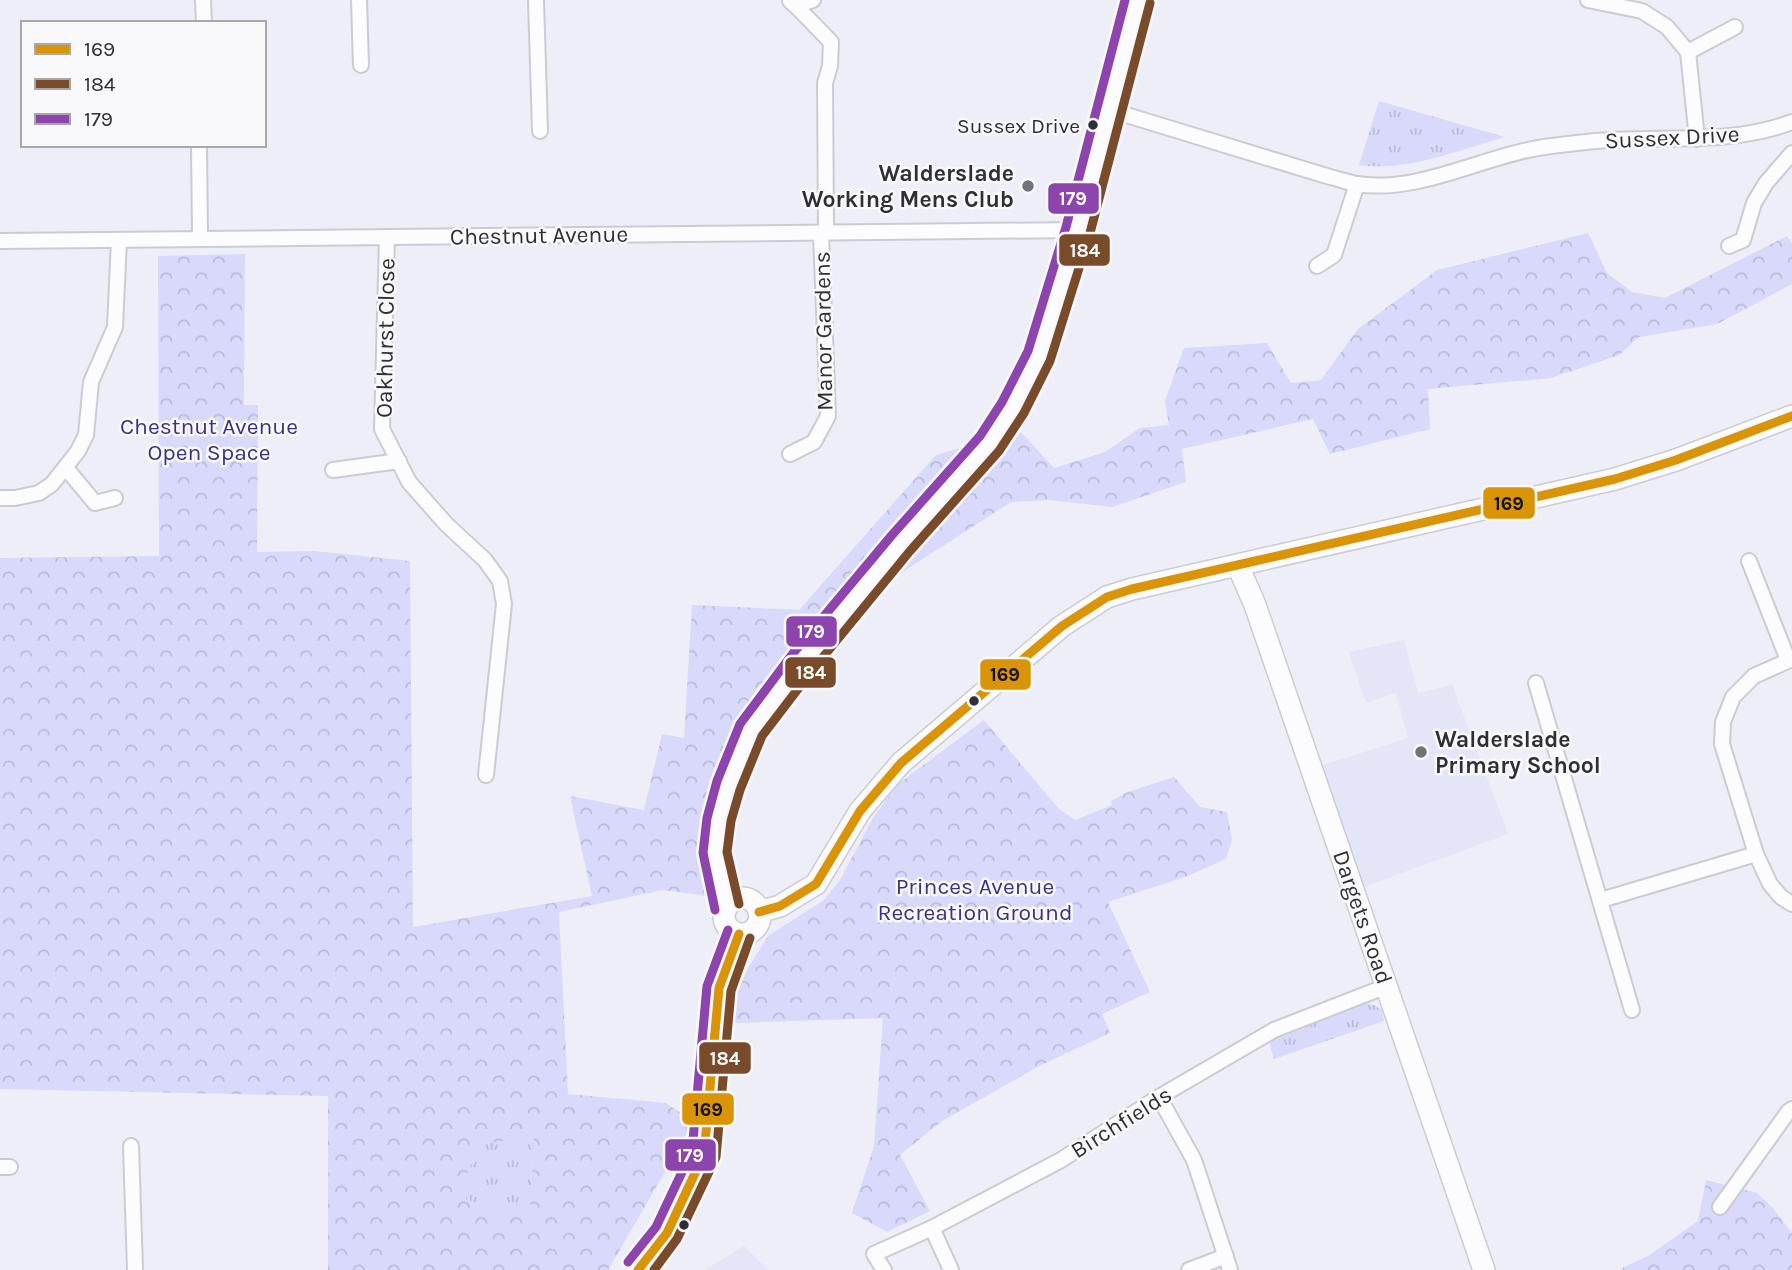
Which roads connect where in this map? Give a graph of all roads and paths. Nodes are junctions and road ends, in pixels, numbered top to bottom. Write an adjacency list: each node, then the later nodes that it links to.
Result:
1 (203, 0): 8 (street)
2 (359, 0): 11 (street)
3 (536, 0): 14 (street)
4 (813, 0): 7 (street)
5 (1138, 0): 12 (street)
6 (1588, 0): 10 (street)
7 (792, 3): 20 (street, Manor Gardens)
8 (204, 21)
9 (1735, 27): 10 (street)
10 (1688, 52): 15 (street)
11 (361, 65)
12 (1110, 110): 18 (street, Sussex Drive); 19 (street)
13 (1791, 127): 15 (street, Sussex Drive)
14 (540, 131)
15 (1697, 139): 18 (street, Sussex Drive)
16 (199, 147): 22 (street)
17 (1792, 153): 25 (street)
18 (1357, 184): 26 (street)
19 (1078, 230): 20 (street, Chestnut Avenue); 42 (street)
20 (824, 232): 21 (street, Chestnut Avenue); 28 (street, Manor Gardens)
21 (387, 237): 22 (street, Chestnut Avenue); 29 (street, Oakhurst Close)
22 (200, 238): 23 (street, Chestnut Avenue)
23 (119, 240): 24 (street, Chestnut Avenue); 30 (street)
24 (0, 241)
25 (1729, 246)
26 (1317, 266)
27 (1792, 416): 35 (street)
28 (790, 454)
29 (399, 461): 31 (street); 38 (street, Oakhurst Close)
30 (66, 468): 32 (street); 33 (street)
31 (333, 470)
32 (0, 498)
33 (115, 498)
34 (1749, 561): 36 (street)
35 (1238, 566): 43 (street); 45 (street, Dargets Road)
36 (1790, 660): 39 (street)
37 (1536, 683): 40 (street)
38 (486, 775)
39 (1756, 854): 40 (street); 41 (street)
40 (1601, 900): 46 (street)
41 (1792, 904)
42 (727, 907): 43 (street); 44 (street)
43 (759, 912): 44 (street)
44 (739, 934): 54 (street)
45 (1387, 986): 47 (street, Birchfields); 58 (street, Dargets Road)
46 (1632, 1010)
47 (1159, 1097): 51 (street, Birchfields); 52 (street)
48 (1792, 1110): 50 (street)
49 (131, 1146): 53 (street)
50 (1720, 1207)
51 (932, 1228): 55 (street, Birchfields); 56 (street)
52 (1228, 1263): 57 (street)
53 (135, 1270)
54 (638, 1270)
55 (884, 1270)
56 (951, 1270)
57 (1189, 1270)
58 (1484, 1270)

